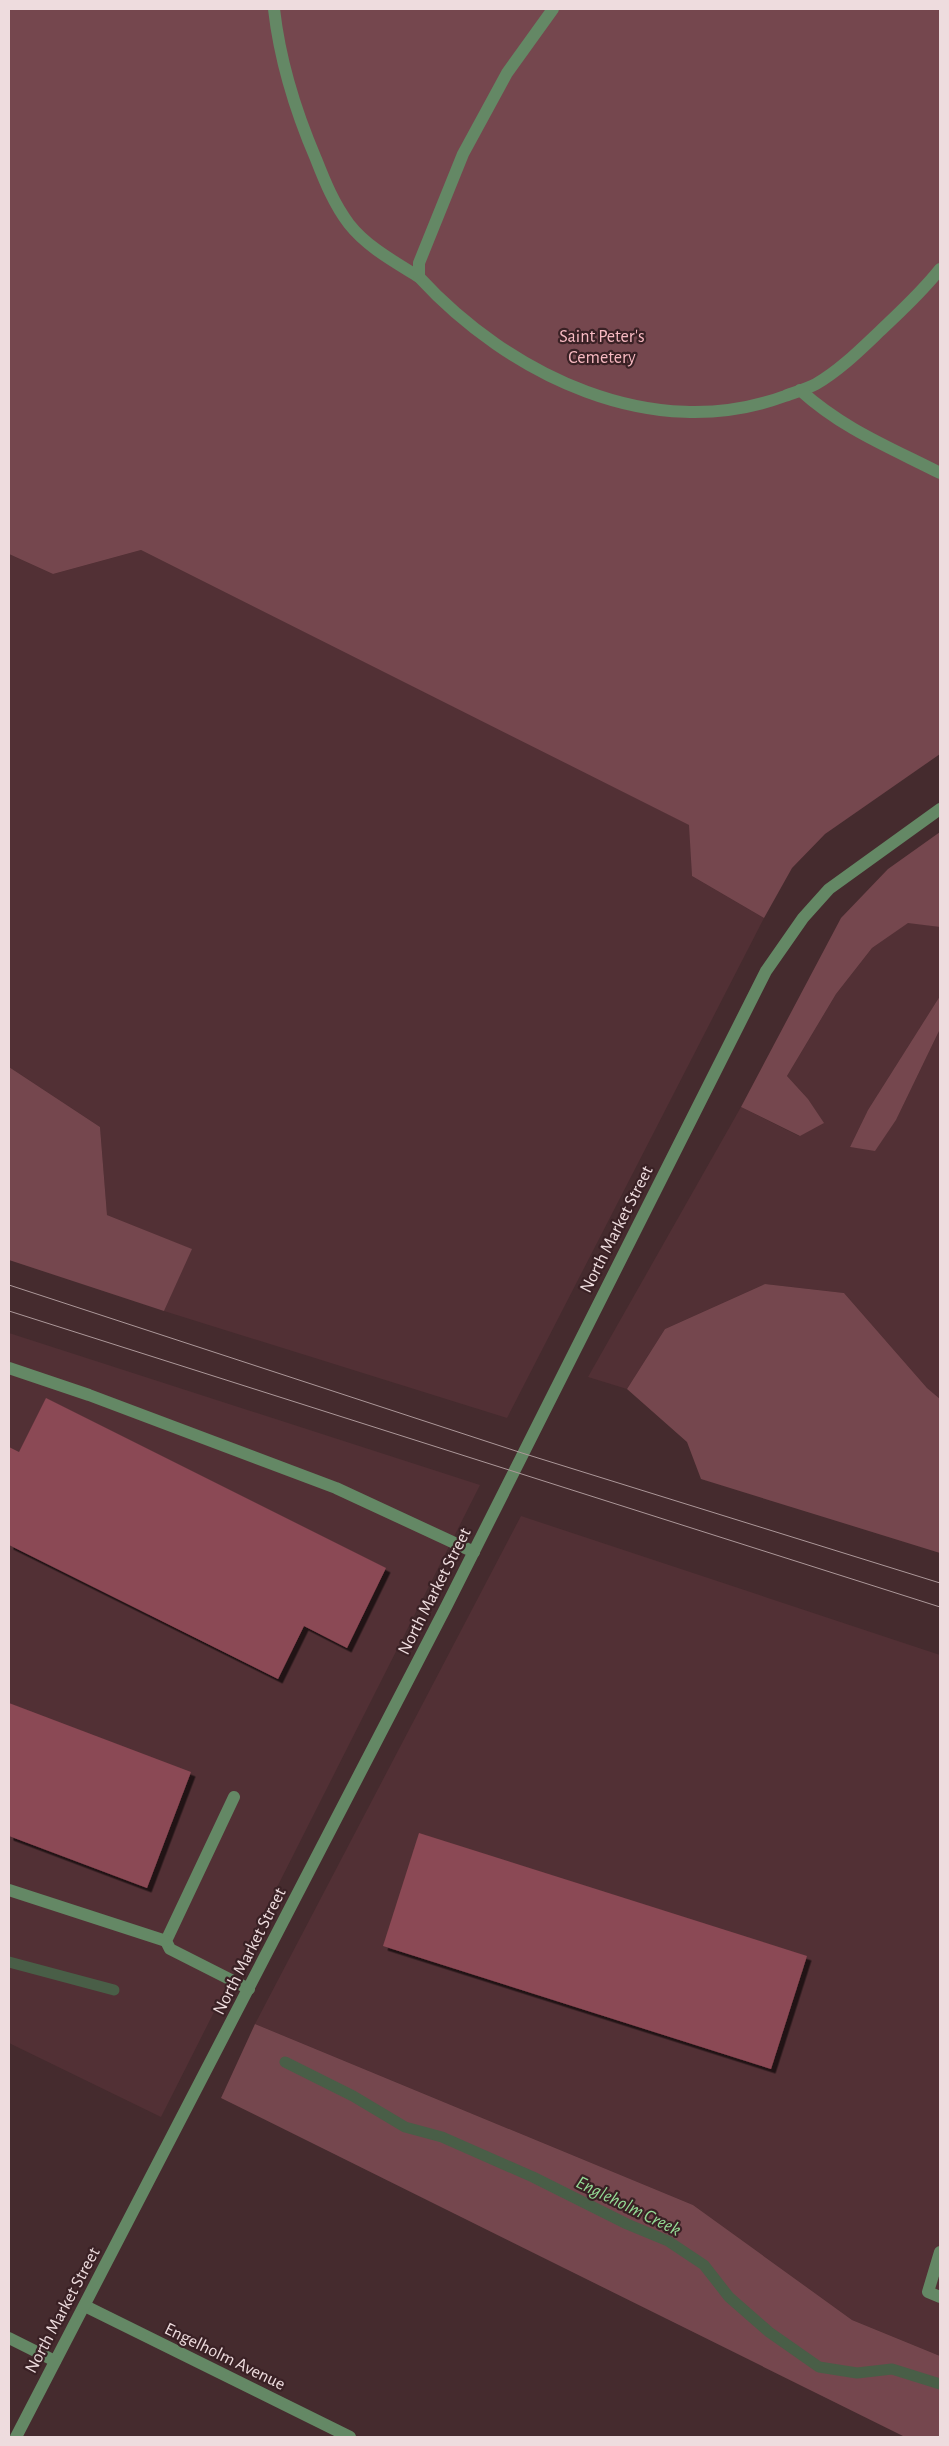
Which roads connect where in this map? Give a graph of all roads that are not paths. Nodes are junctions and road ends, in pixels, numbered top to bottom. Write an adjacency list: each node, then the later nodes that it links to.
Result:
1 (274, 9): 4 (street)
2 (554, 9): 4 (street)
3 (940, 269): 5 (street)
4 (419, 277): 5 (street)
5 (800, 390): 6 (street)
6 (940, 473)
7 (940, 809): 9 (street, North Market Street)
8 (9, 1368): 9 (street)
9 (474, 1552): 13 (street, North Market Street)
10 (234, 1797): 12 (street)
11 (9, 1890): 12 (street)
12 (166, 1941): 13 (street)
13 (249, 1989): 16 (street, North Market Street)
14 (940, 2252): 15 (street)
15 (940, 2297)
16 (85, 2306): 18 (street, North Market Street); 20 (street, Engelholm Avenue)
17 (9, 2338): 18 (street)
18 (55, 2361): 19 (street, North Market Street)
19 (16, 2437)
20 (350, 2437)

